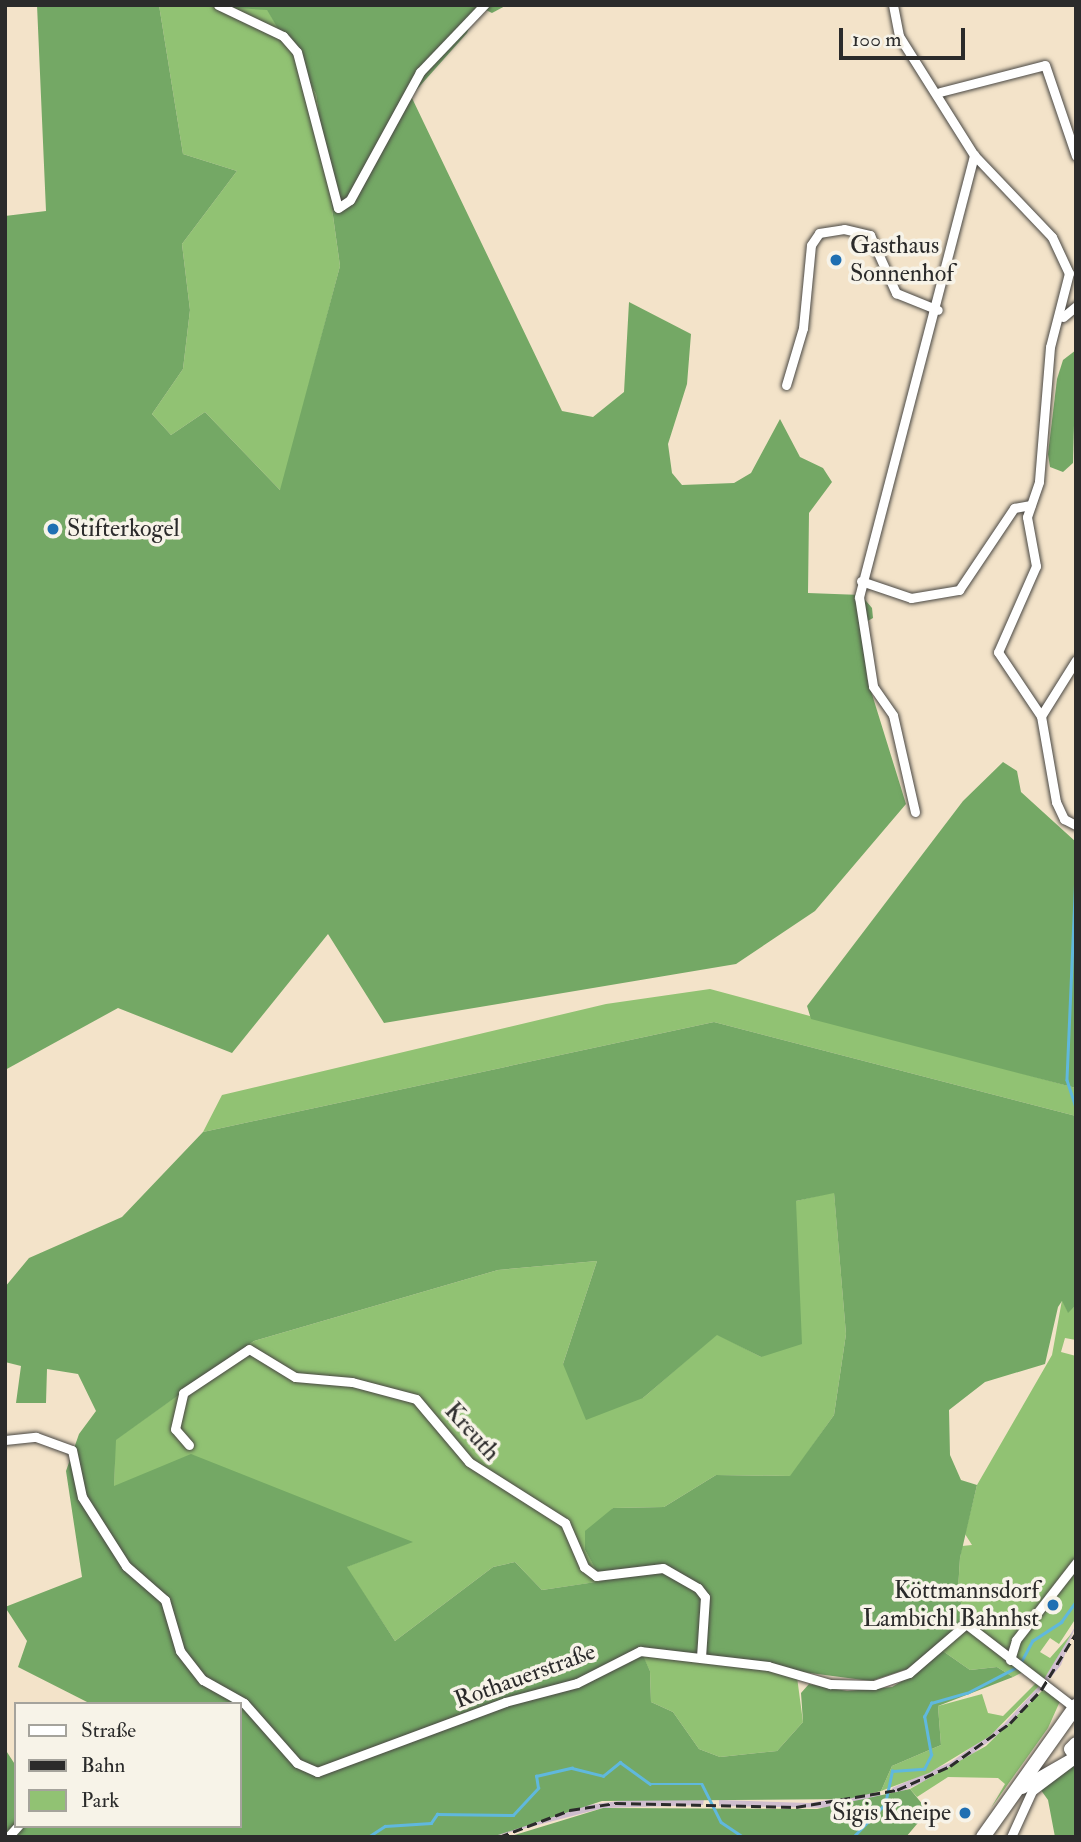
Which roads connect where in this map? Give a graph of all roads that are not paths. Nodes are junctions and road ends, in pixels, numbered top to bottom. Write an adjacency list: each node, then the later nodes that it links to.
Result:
1 (218, 5): 2 (street)
2 (484, 5)
3 (892, 5): 4 (street)
4 (940, 92): 5 (street); 6 (street)
5 (974, 155): 8 (street); 9 (street)
6 (1076, 156)
7 (1076, 306): 9 (street)
8 (938, 310): 10 (street); 12 (street)
9 (1062, 318): 11 (street)
10 (786, 385)
11 (1031, 505): 12 (street); 14 (street)
12 (861, 581): 15 (street)
13 (1076, 660): 14 (street)
14 (1041, 716): 16 (street)
15 (915, 812)
16 (1076, 825)
17 (5, 1440): 22 (street, Rothauerstraße)
18 (189, 1445): 20 (street, Kreuth)
19 (1076, 1563): 21 (street)
20 (701, 1658): 21 (street, Rothauerstraße); 24 (street, Rothauerstraße)
21 (1010, 1660): 23 (street)
22 (230, 1700)
23 (1075, 1707): 27 (main road)
24 (242, 1711)
25 (1076, 1743): 26 (main road)
26 (1074, 1758): 27 (main road); 29 (street)
27 (1016, 1794): 28 (main road)
28 (983, 1837)
29 (1011, 1837)

